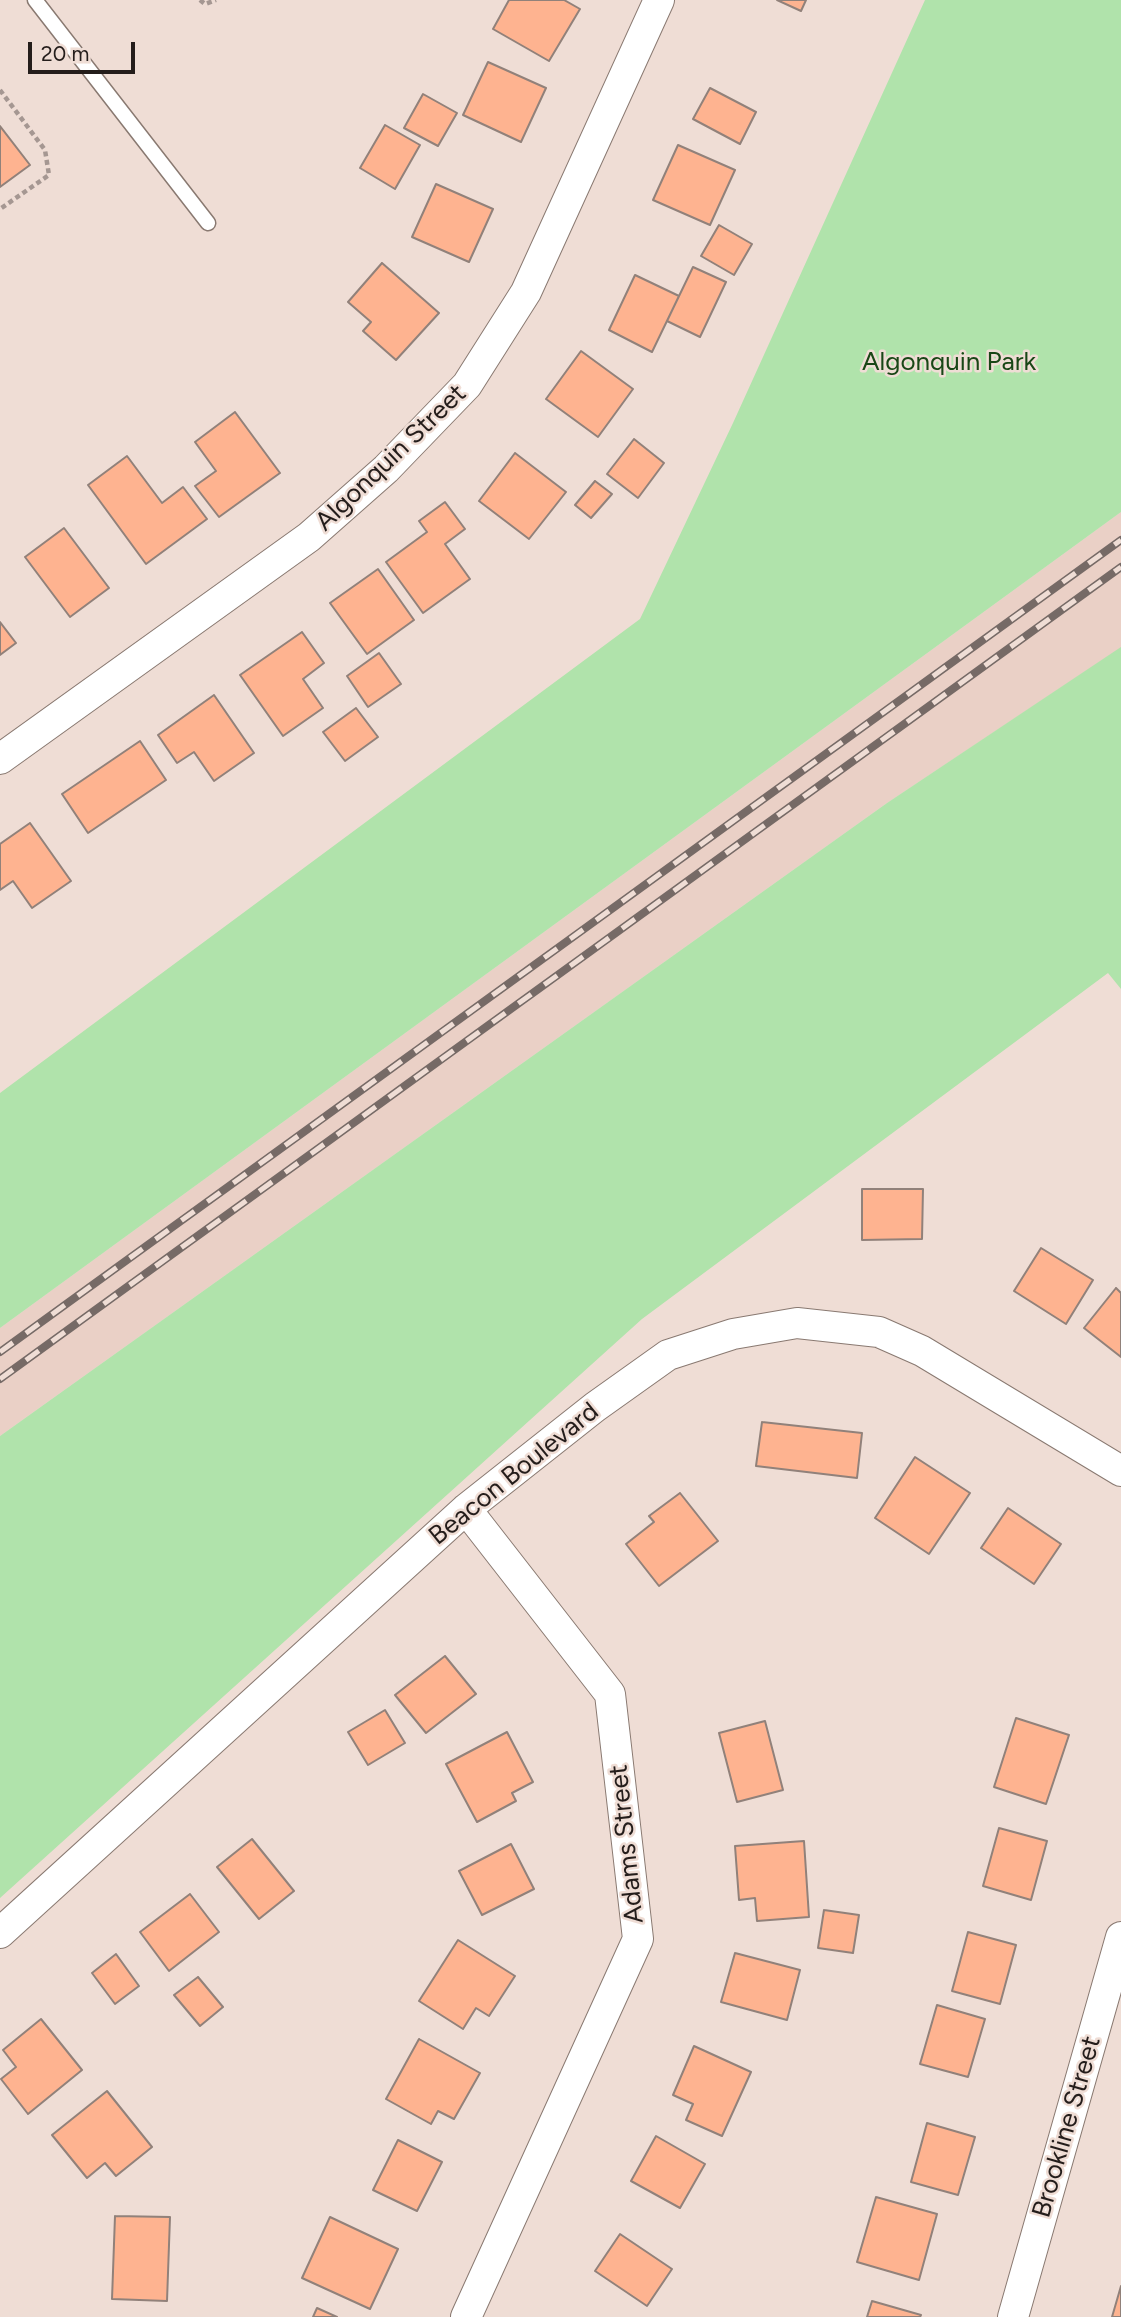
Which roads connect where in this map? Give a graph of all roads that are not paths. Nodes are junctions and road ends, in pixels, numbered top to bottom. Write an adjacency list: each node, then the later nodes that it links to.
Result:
1 (35, 0): 3 (lane)
2 (659, 0): 4 (street, Algonquin Street)
3 (208, 223)
4 (0, 759)
5 (1121, 1472): 6 (street, Beacon Boulevard)
6 (466, 1509): 7 (street, Beacon Boulevard); 9 (street, Adams Street)
7 (0, 1933)
8 (1121, 1937): 10 (street, Brookline Street)
9 (466, 2317)
10 (1013, 2317)

